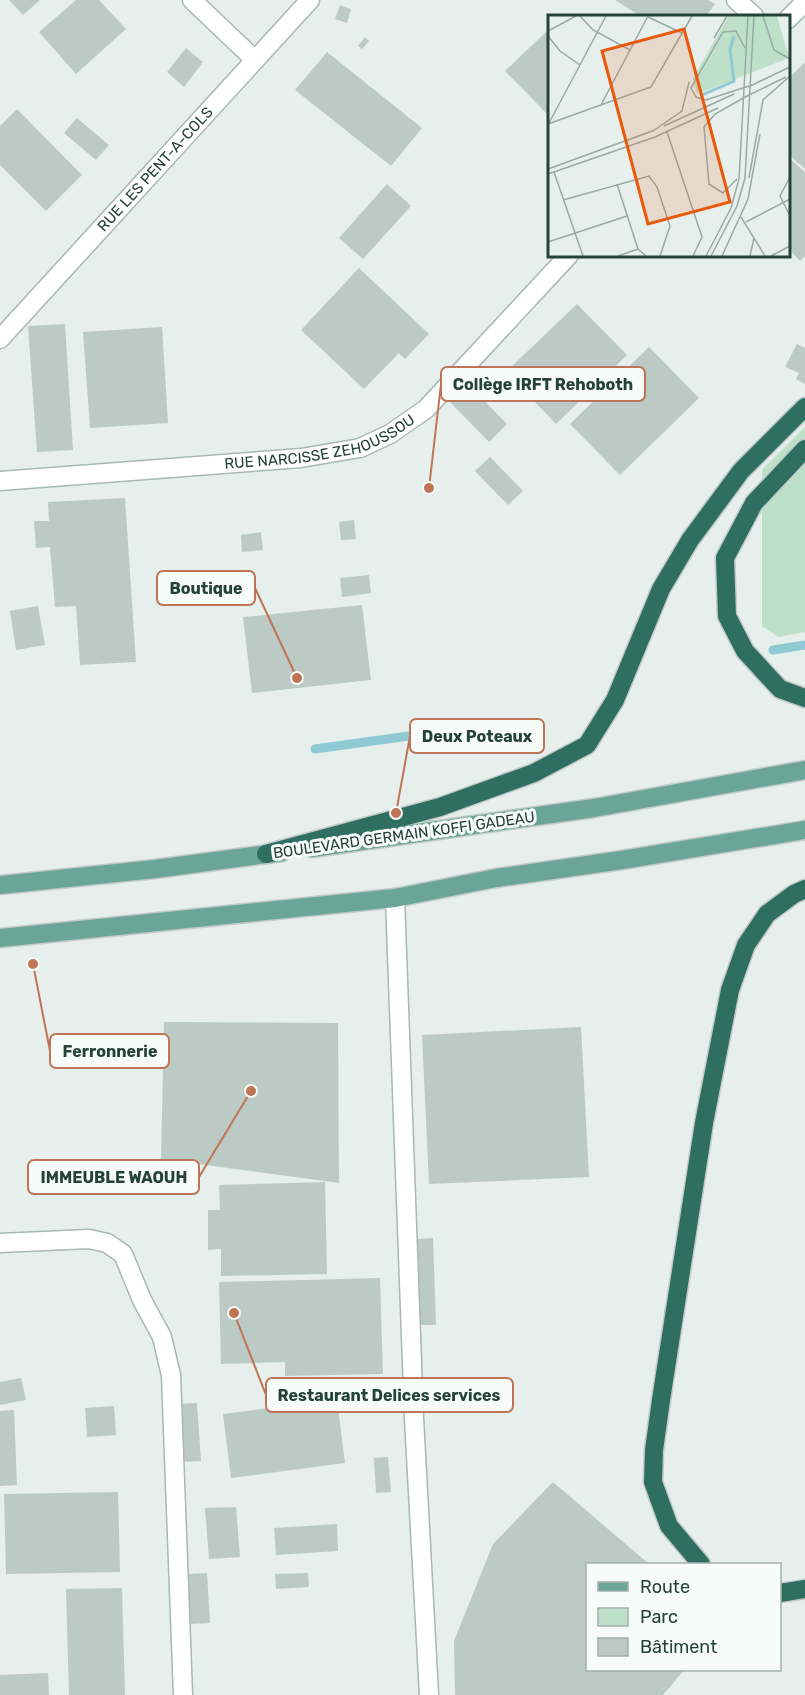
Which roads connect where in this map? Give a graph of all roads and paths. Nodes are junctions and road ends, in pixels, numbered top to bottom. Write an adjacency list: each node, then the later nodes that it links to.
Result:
1 (192, 0): 7 (street)
2 (310, 0): 7 (street, RUE LES PENT-A-COLS)
3 (736, 0): 5 (street)
4 (805, 2): 6 (street)
5 (753, 15)
6 (790, 18)
7 (255, 60): 9 (street, RUE LES PENT-A-COLS)
8 (568, 256): 12 (street, RUE NARCISSE ZEHOUSSOU)
9 (0, 339)
10 (805, 407): 16 (highway)
11 (805, 449): 13 (highway)
12 (0, 481)
13 (805, 698)
14 (805, 770): 16 (main road, BOULEVARD GERMAIN KOFFI GADEAU)
15 (805, 830): 19 (main road)
16 (266, 854): 17 (main road, BOULEVARD GERMAIN KOFFI GADEAU)
17 (0, 885)
18 (805, 889): 22 (highway)
19 (394, 898): 20 (main road); 26 (street)
20 (0, 938)
21 (0, 1243): 25 (street)
22 (700, 1563)
23 (805, 1589): 24 (highway)
24 (781, 1593)
25 (183, 1695)
26 (429, 1695)

